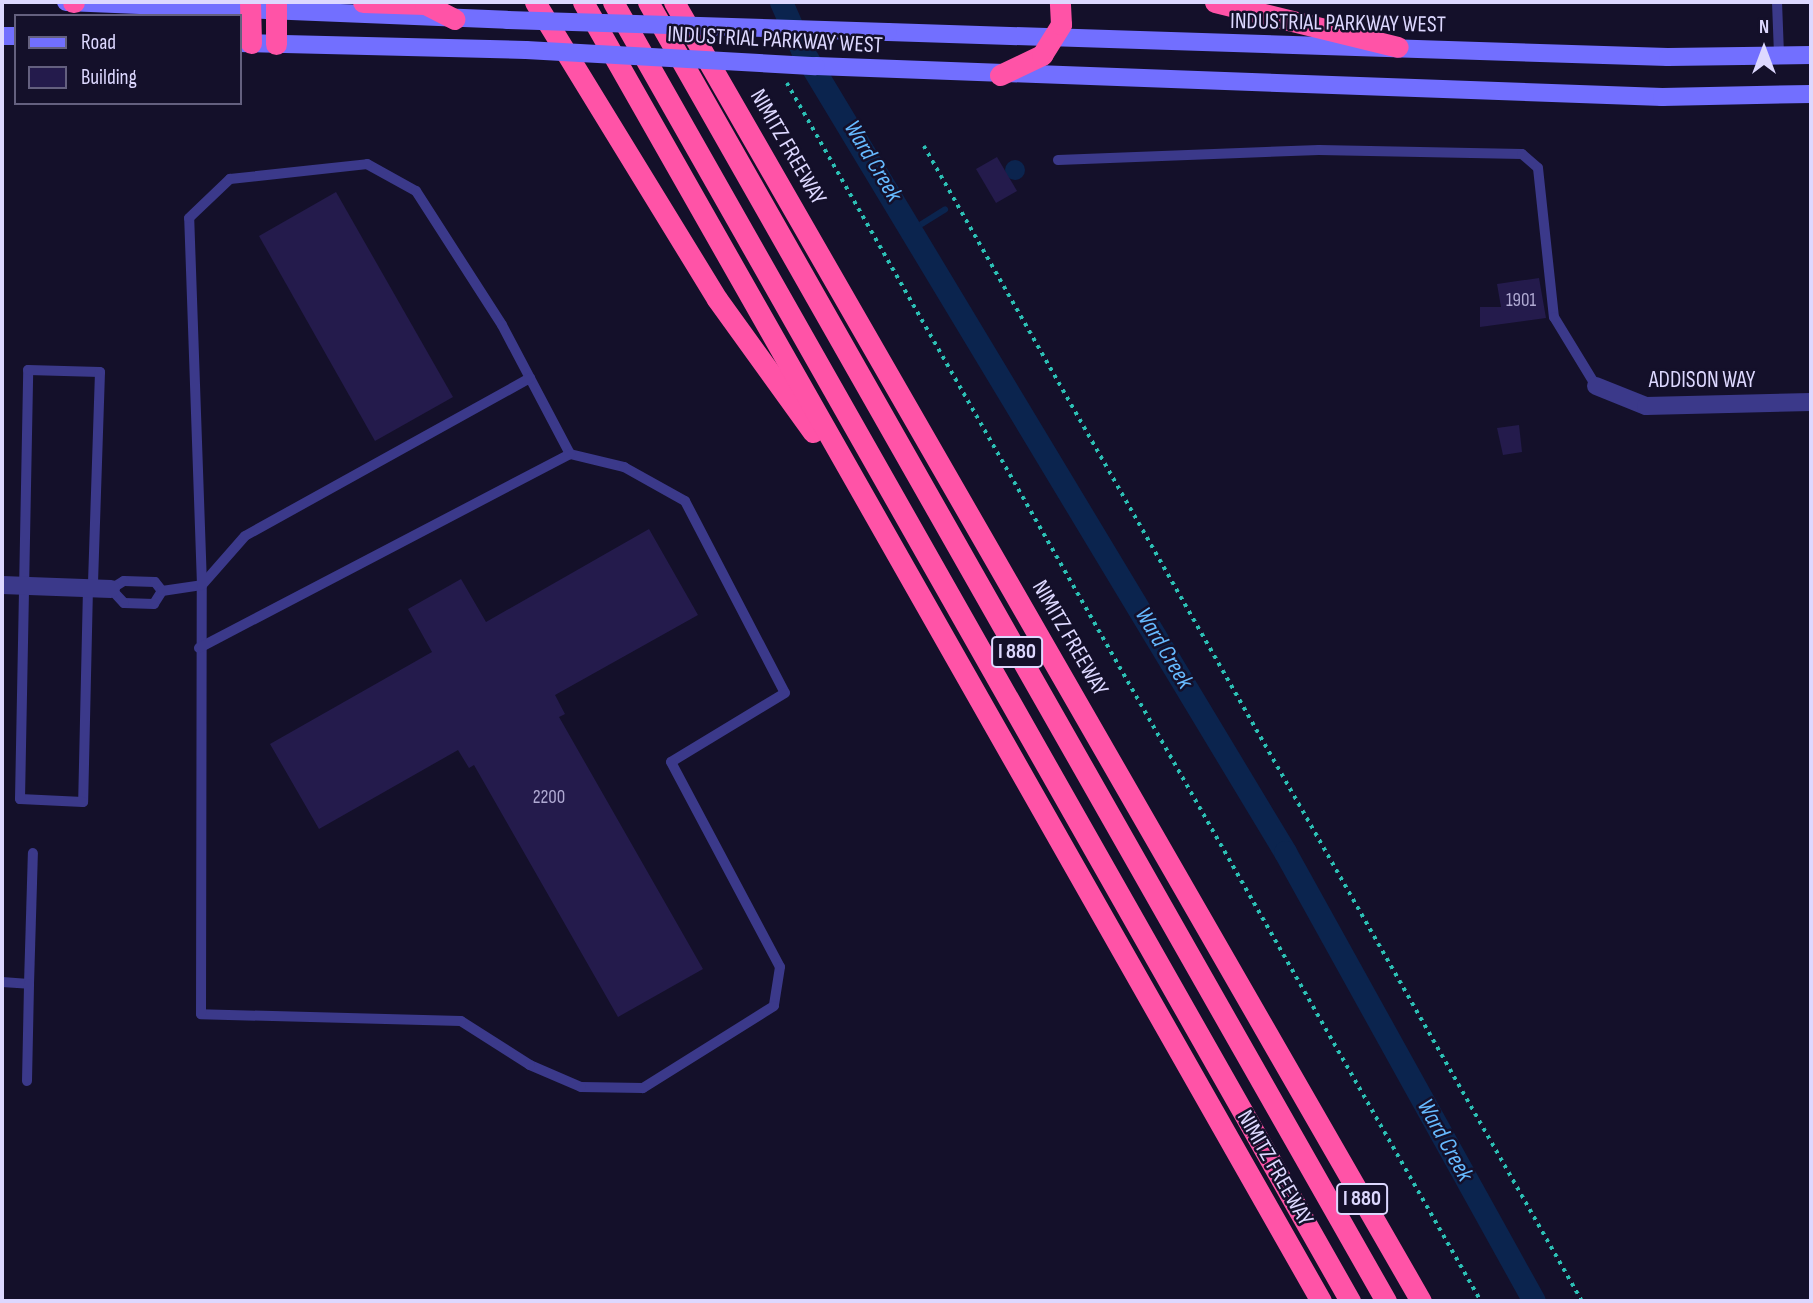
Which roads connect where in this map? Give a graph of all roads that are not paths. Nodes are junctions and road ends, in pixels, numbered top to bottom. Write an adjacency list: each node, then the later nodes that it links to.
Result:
1 (66, 2): 2 (main road, INDUSTRIAL PARKWAY WEST)
2 (73, 2): 12 (main road, INDUSTRIAL PARKWAY WEST)
3 (363, 2): 14 (highway)
4 (535, 2): 28 (highway)
5 (583, 2): 28 (highway, NIMITZ FREEWAY / I 880)
6 (613, 2): 40 (highway, I 880)
7 (648, 2): 41 (highway, I 880)
8 (674, 2): 42 (highway, NIMITZ FREEWAY / I 880)
9 (1060, 2): 15 (highway)
10 (1215, 2): 18 (highway)
11 (1777, 2): 19 (lane)
12 (250, 7): 13 (main road, INDUSTRIAL PARKWAY WEST); 16 (highway)
13 (276, 8): 14 (main road, INDUSTRIAL PARKWAY WEST); 17 (highway)
14 (454, 19): 15 (main road, INDUSTRIAL PARKWAY WEST, bridge)
15 (1053, 38): 18 (main road, INDUSTRIAL PARKWAY WEST); 21 (highway)
16 (245, 43): 17 (main road, INDUSTRIAL PARKWAY WEST)
17 (276, 44): 21 (main road, INDUSTRIAL PARKWAY WEST, bridge)
18 (1398, 47): 19 (main road, INDUSTRIAL PARKWAY WEST)
19 (1779, 55): 20 (main road, INDUSTRIAL PARKWAY WEST)
20 (1811, 55)
21 (1000, 75): 22 (main road, INDUSTRIAL PARKWAY WEST)
22 (1811, 94)
23 (1058, 160): 25 (lane)
24 (530, 378): 27 (lane); 30 (lane); 30 (lane)
25 (1596, 386): 26 (street, ADDISON WAY)
26 (1811, 402)
27 (570, 454): 34 (lane); 34 (lane)
28 (871, 511): 39 (highway, NIMITZ FREEWAY / I 880)
29 (2, 585): 31 (street)
30 (202, 585): 33 (lane); 34 (lane)
31 (26, 586): 32 (street); 32 (lane); 32 (lane)
32 (98, 588): 33 (lane); 33 (lane)
33 (162, 591)
34 (200, 648)
35 (33, 853): 37 (lane)
36 (2, 982): 37 (lane)
37 (29, 984): 38 (lane)
38 (27, 1081)
39 (1321, 1301)
40 (1350, 1301)
41 (1386, 1301)
42 (1421, 1301)

